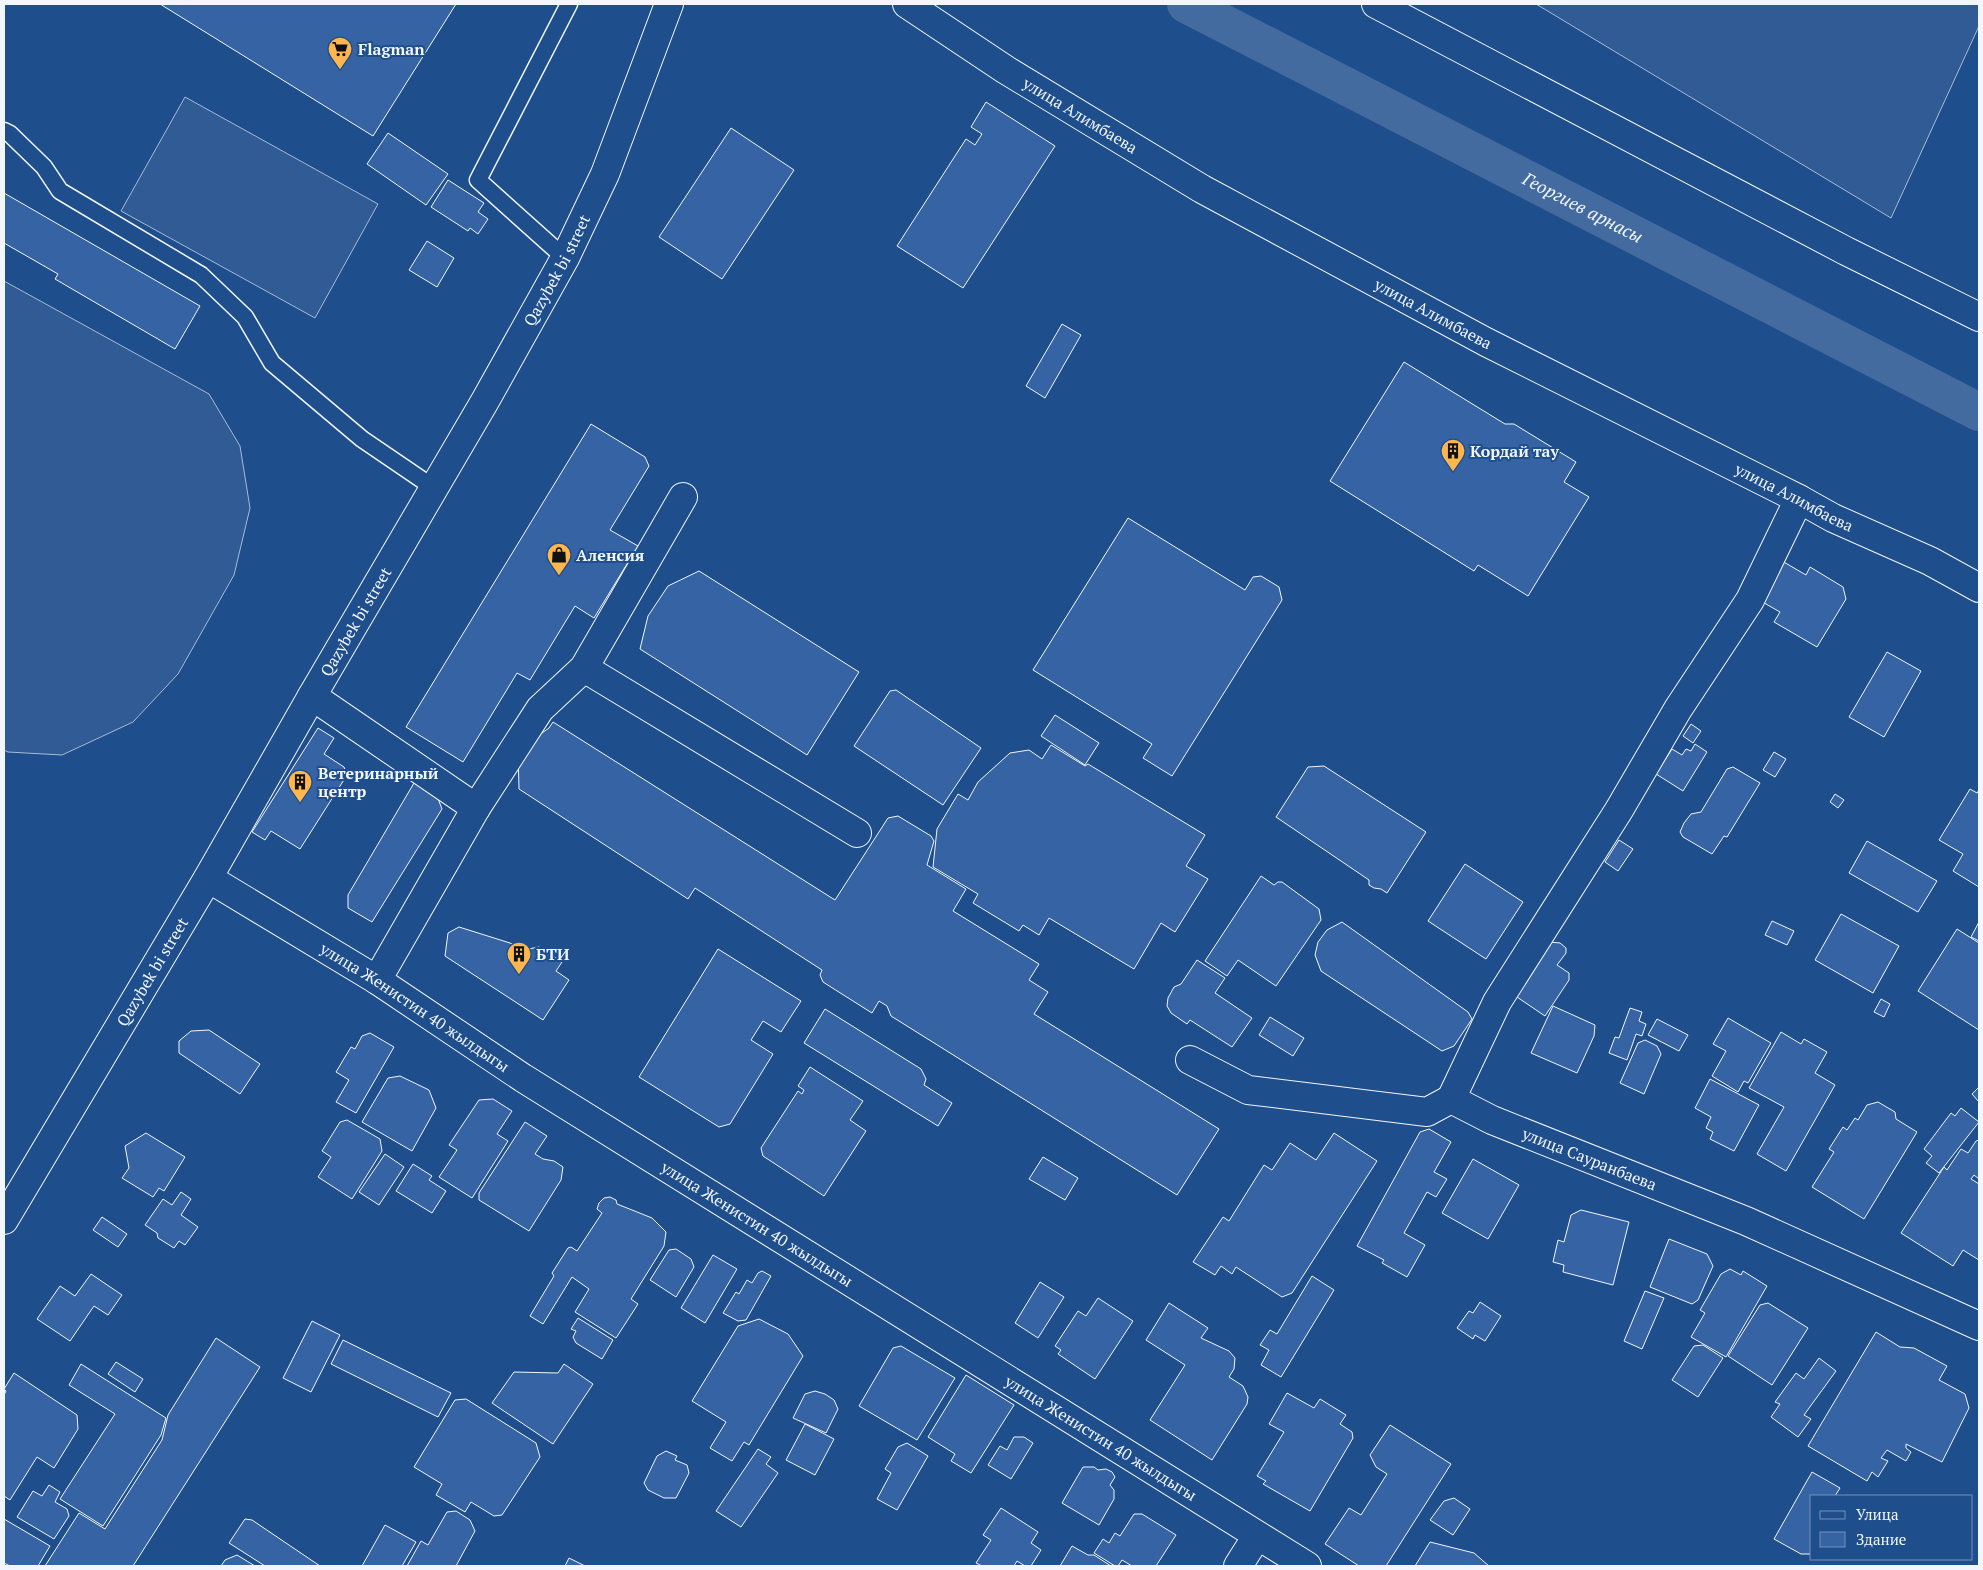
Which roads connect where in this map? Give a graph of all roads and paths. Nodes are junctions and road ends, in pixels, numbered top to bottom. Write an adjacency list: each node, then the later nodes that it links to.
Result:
1 (569, 4): 6 (lane)
2 (669, 4): 6 (street, Qazybek bi street)
3 (907, 4): 10 (street, улица Алимбаева)
4 (1376, 4): 7 (street)
5 (4, 131): 8 (lane)
6 (565, 258): 8 (street, Qazybek bi street)
7 (1979, 317)
8 (434, 488): 13 (street, Qazybek bi street)
9 (683, 497): 12 (street)
10 (1799, 499): 11 (street, улица Алимбаева); 19 (street)
11 (1979, 588)
12 (584, 668): 14 (street); 15 (street)
13 (312, 696): 14 (street); 16 (street, Qazybek bi street)
14 (476, 808): 17 (street)
15 (857, 833)
16 (208, 878): 17 (street, улица Женистин 40 жылдыгы); 20 (street, Qazybek bi street)
17 (377, 980): 22 (street, улица Женистин 40 жылдыгы)
18 (1190, 1060): 19 (street)
19 (1451, 1100): 21 (street, улица Сауранбаева)
20 (4, 1220)
21 (1979, 1326)
22 (1257, 1536): 23 (street); 24 (street, улица Женистин 40 жылдыгы)
23 (1238, 1566)
24 (1308, 1566)

